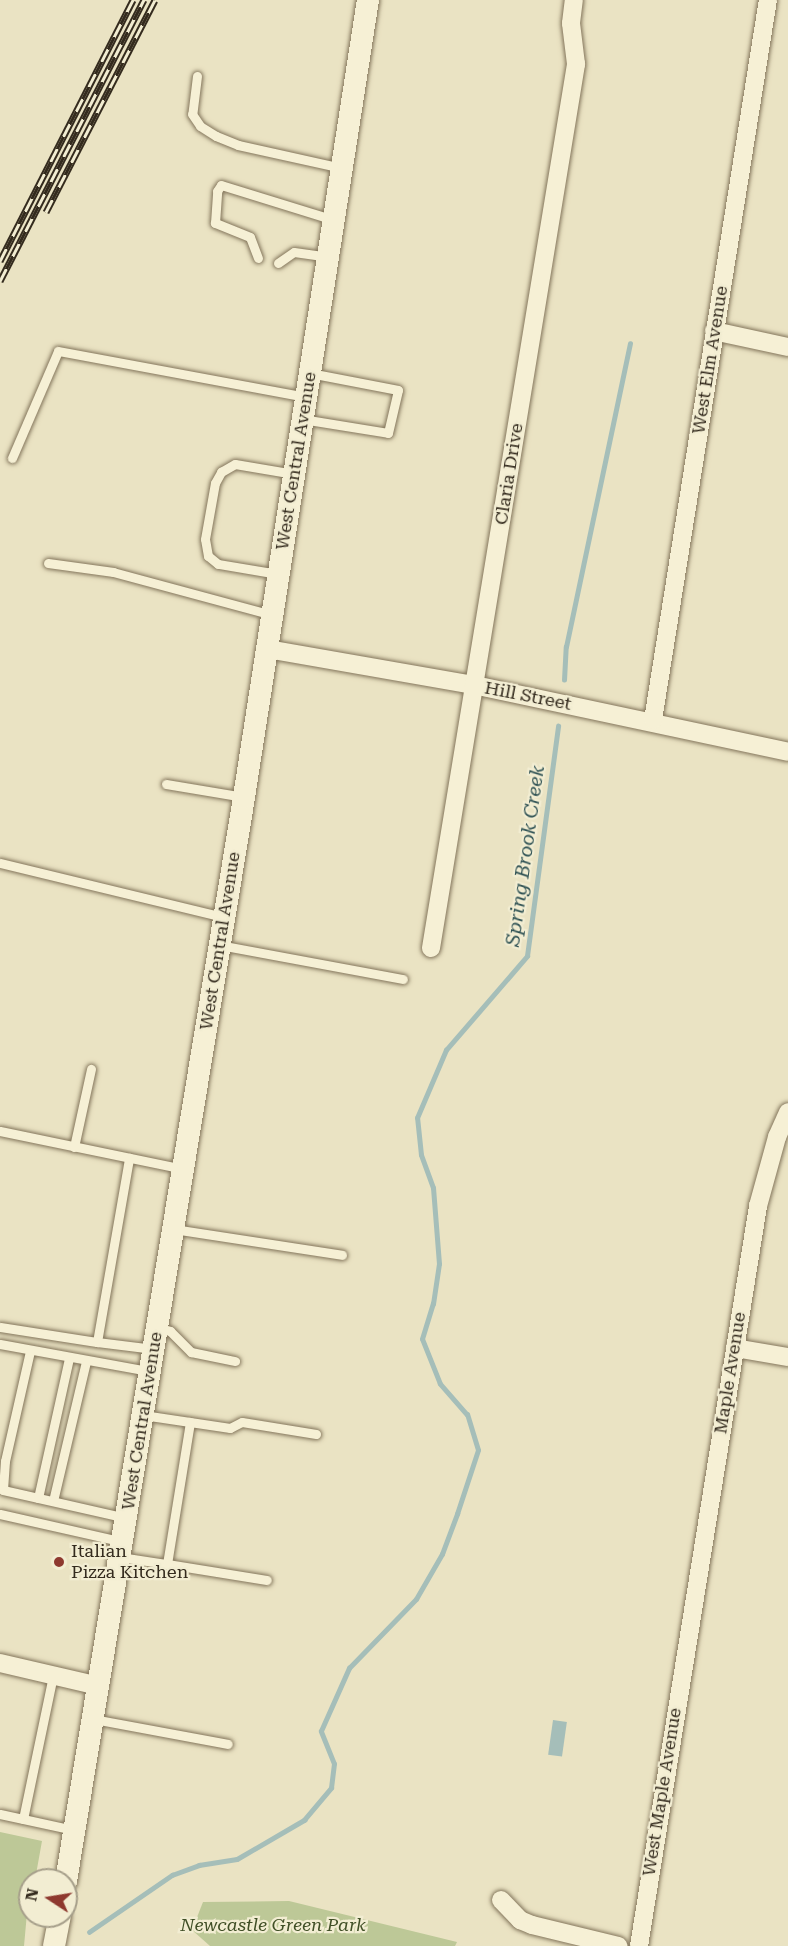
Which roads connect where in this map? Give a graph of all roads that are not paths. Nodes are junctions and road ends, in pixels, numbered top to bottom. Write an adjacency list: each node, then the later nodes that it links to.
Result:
1 (368, 0): 5 (street, West Central Avenue)
2 (574, 0): 20 (street, Claria Drive)
3 (768, 0): 10 (street, West Elm Avenue)
4 (197, 76): 5 (lane)
5 (342, 168): 6 (street, West Central Avenue)
6 (334, 220): 7 (street, West Central Avenue); 8 (lane)
7 (328, 257): 9 (lane); 12 (street, West Central Avenue)
8 (258, 258)
9 (278, 263)
10 (714, 331): 11 (street); 21 (street, West Elm Avenue)
11 (788, 347)
12 (310, 373): 13 (street, West Central Avenue); 13 (lane)
13 (304, 408): 14 (lane); 15 (street, West Central Avenue)
14 (12, 458)
15 (294, 474): 17 (street, West Central Avenue); 17 (lane)
16 (48, 562): 18 (lane)
17 (278, 574): 18 (street, West Central Avenue)
18 (272, 615): 19 (street, West Central Avenue)
19 (267, 649): 20 (street, Hill Street); 24 (street, West Central Avenue)
20 (474, 685): 21 (street, Hill Street); 28 (street, Claria Drive)
21 (653, 720): 22 (street, Hill Street)
22 (788, 752)
23 (166, 784): 24 (lane)
24 (244, 797): 26 (street, West Central Avenue)
25 (0, 863): 26 (lane)
26 (224, 917): 27 (street, West Central Avenue)
27 (219, 945): 29 (lane); 35 (street, West Central Avenue)
28 (431, 948)
29 (403, 979)
30 (92, 1069): 33 (lane)
31 (788, 1112): 42 (street, Maple Avenue)
32 (0, 1131): 33 (lane)
33 (74, 1147): 34 (lane)
34 (129, 1158): 35 (lane); 40 (lane)
35 (183, 1169): 36 (street, West Central Avenue)
36 (173, 1229): 37 (lane); 39 (street, West Central Avenue)
37 (342, 1255)
38 (0, 1327): 40 (lane)
39 (155, 1338): 40 (lane); 47 (lane); 48 (street, West Central Avenue)
40 (97, 1342)
41 (0, 1344): 43 (lane)
42 (735, 1348): 44 (street); 59 (street, Maple Avenue)
43 (30, 1351): 45 (lane); 52 (lane)
44 (788, 1357)
45 (69, 1358): 46 (lane); 52 (lane)
46 (86, 1361): 48 (lane); 53 (lane)
47 (235, 1361)
48 (150, 1372): 49 (street, West Central Avenue)
49 (143, 1415): 50 (lane); 55 (street, West Central Avenue)
50 (190, 1422): 51 (lane); 57 (lane)
51 (316, 1434)
52 (38, 1498): 53 (lane)
53 (53, 1501): 55 (lane)
54 (0, 1514): 56 (lane)
55 (126, 1518): 56 (street, West Central Avenue)
56 (121, 1549): 57 (lane); 62 (street, West Central Avenue)
57 (167, 1564): 58 (lane)
58 (267, 1580)
59 (687, 1638): 73 (street, West Maple Avenue)
60 (0, 1663): 61 (street)
61 (53, 1676): 62 (street); 66 (lane)
62 (99, 1686): 63 (street, West Central Avenue)
63 (93, 1719): 64 (lane); 67 (street, West Central Avenue)
64 (228, 1744)
65 (0, 1814): 66 (lane)
66 (23, 1819): 67 (lane)
67 (75, 1831): 68 (street, West Central Avenue)
68 (68, 1868)
69 (501, 1900): 72 (street)
70 (58, 1928): 71 (street)
71 (54, 1946)
72 (618, 1946)
73 (639, 1946)

